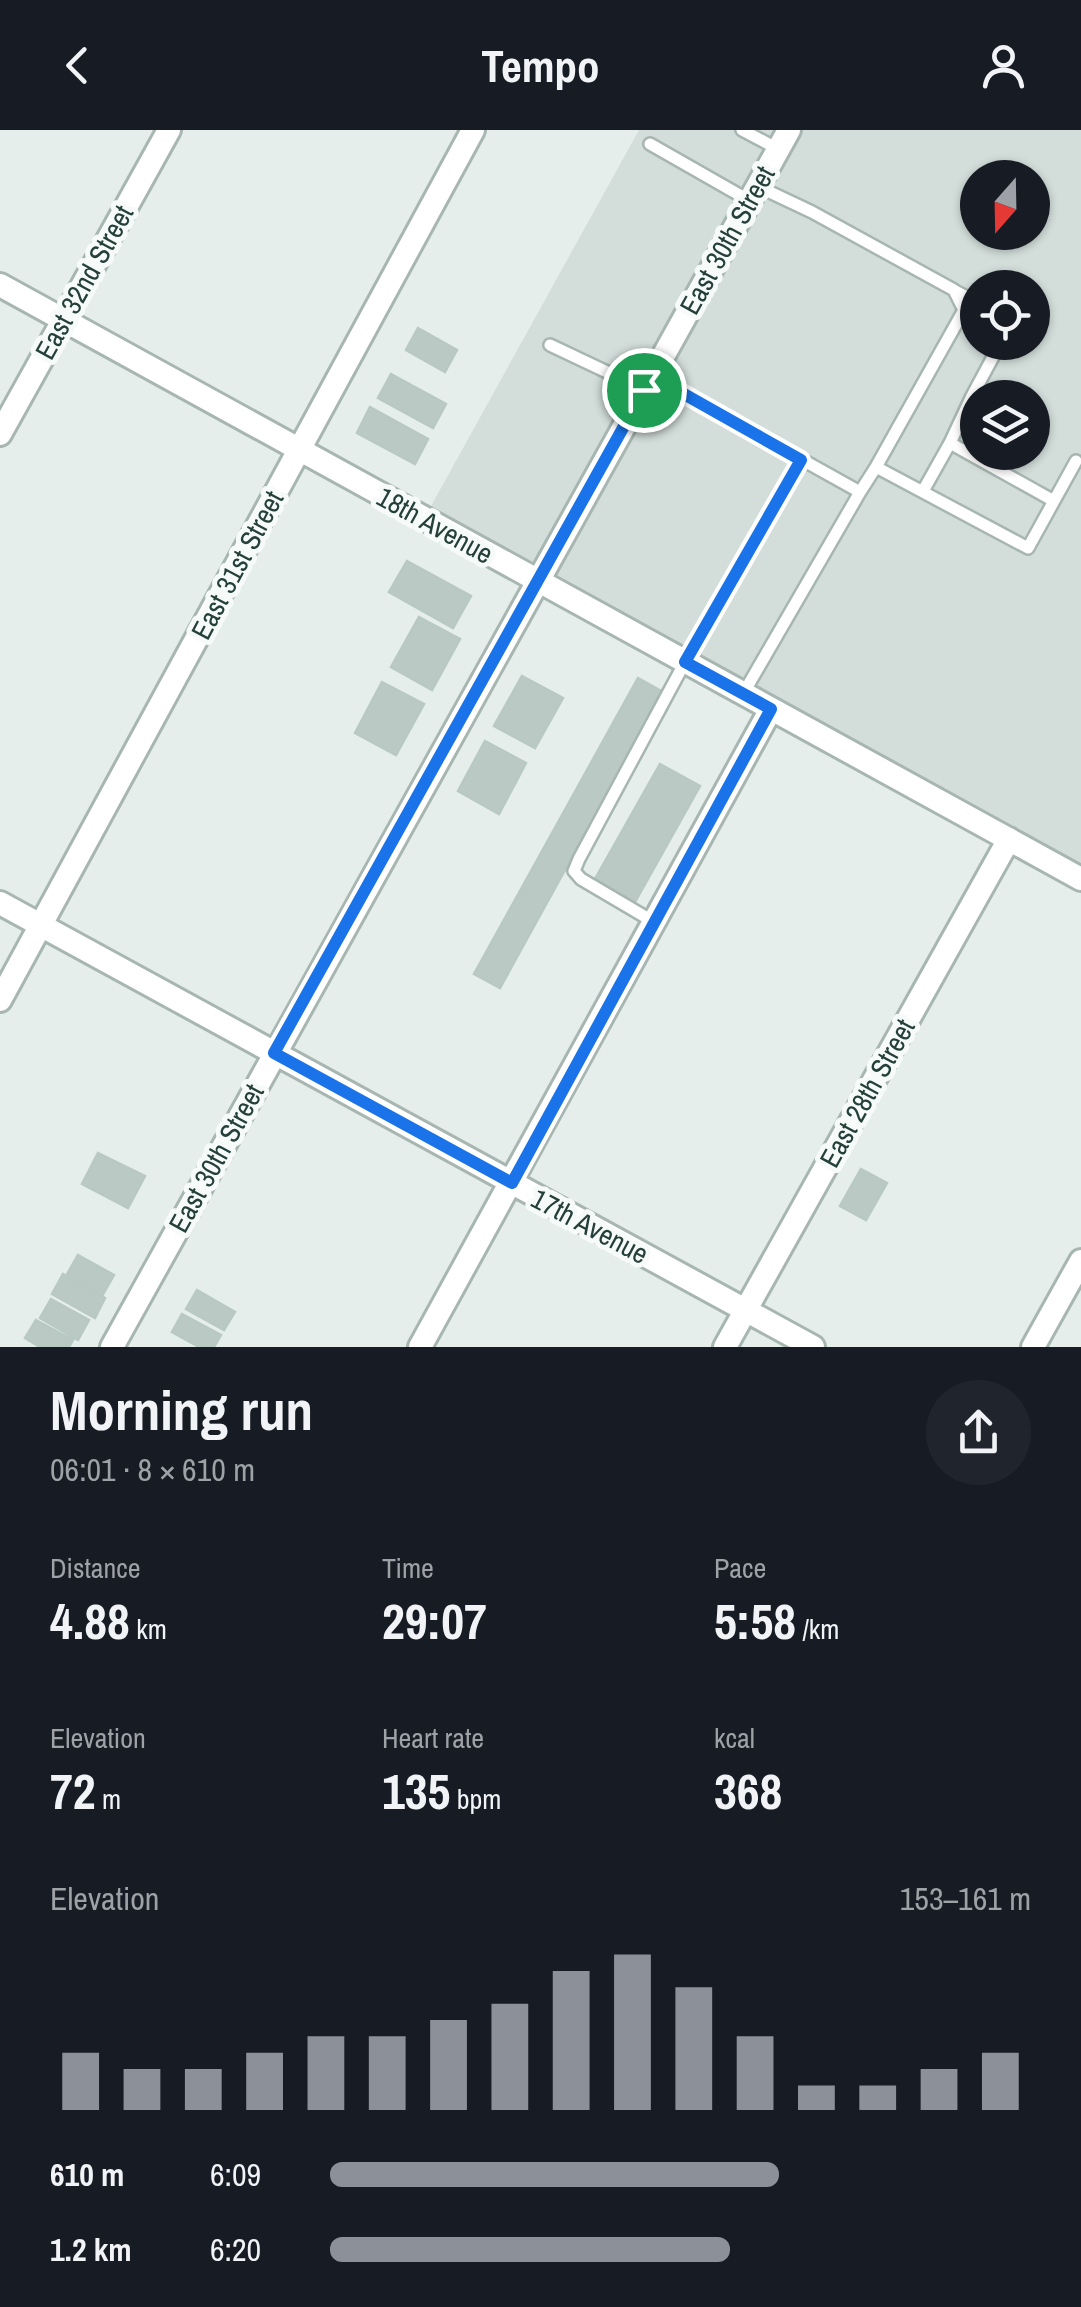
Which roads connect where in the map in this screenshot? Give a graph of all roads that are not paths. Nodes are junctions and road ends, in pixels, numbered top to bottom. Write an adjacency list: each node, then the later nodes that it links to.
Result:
1 (169, 130): 10 (street, East 32nd Street)
2 (473, 130): 16 (street, East 31st Street)
3 (742, 130): 4 (lane)
4 (783, 140): 6 (street, East 30th Street)
5 (650, 144): 6 (lane)
6 (754, 194): 8 (lane); 13 (street, East 30th Street)
7 (0, 285): 10 (street, 18th Avenue)
8 (954, 290): 9 (lane); 19 (lane)
9 (960, 293)
10 (62, 320): 14 (street, East 32nd Street); 16 (street, 18th Avenue)
11 (550, 345): 13 (lane)
12 (991, 360): 15 (lane)
13 (648, 383): 17 (lane); 23 (street, East 30th Street)
14 (0, 434)
15 (950, 443): 20 (lane); 22 (lane)
16 (299, 450): 23 (street, 18th Avenue); 31 (street, East 31st Street)
17 (801, 460): 21 (lane); 24 (lane)
18 (1076, 461): 22 (lane)
19 (876, 467): 20 (lane); 21 (lane)
20 (923, 491): 22 (lane)
21 (860, 492): 25 (lane)
22 (1054, 501)
23 (538, 582): 24 (street, 18th Avenue); 33 (street, East 30th Street)
24 (685, 662): 25 (street, 18th Avenue); 30 (lane)
25 (743, 694): 26 (street, 18th Avenue)
26 (771, 709): 27 (street, 18th Avenue); 30 (street)
27 (1009, 839): 28 (street, 18th Avenue); 36 (street, East 28th Street)
28 (1081, 879)
29 (0, 903): 31 (street, 17th Avenue)
30 (654, 922): 34 (street)
31 (41, 926): 32 (street, East 31st Street); 33 (street, 17th Avenue)
32 (0, 1000)
33 (274, 1053): 34 (street, 17th Avenue); 37 (street, East 30th Street)
34 (512, 1183): 36 (street, 17th Avenue); 38 (street)
35 (1081, 1261): 41 (street)
36 (746, 1310): 39 (street, East 28th Street); 40 (street, 17th Avenue)
37 (112, 1347)
38 (420, 1347)
39 (725, 1347)
40 (812, 1347)
41 (1034, 1347)

